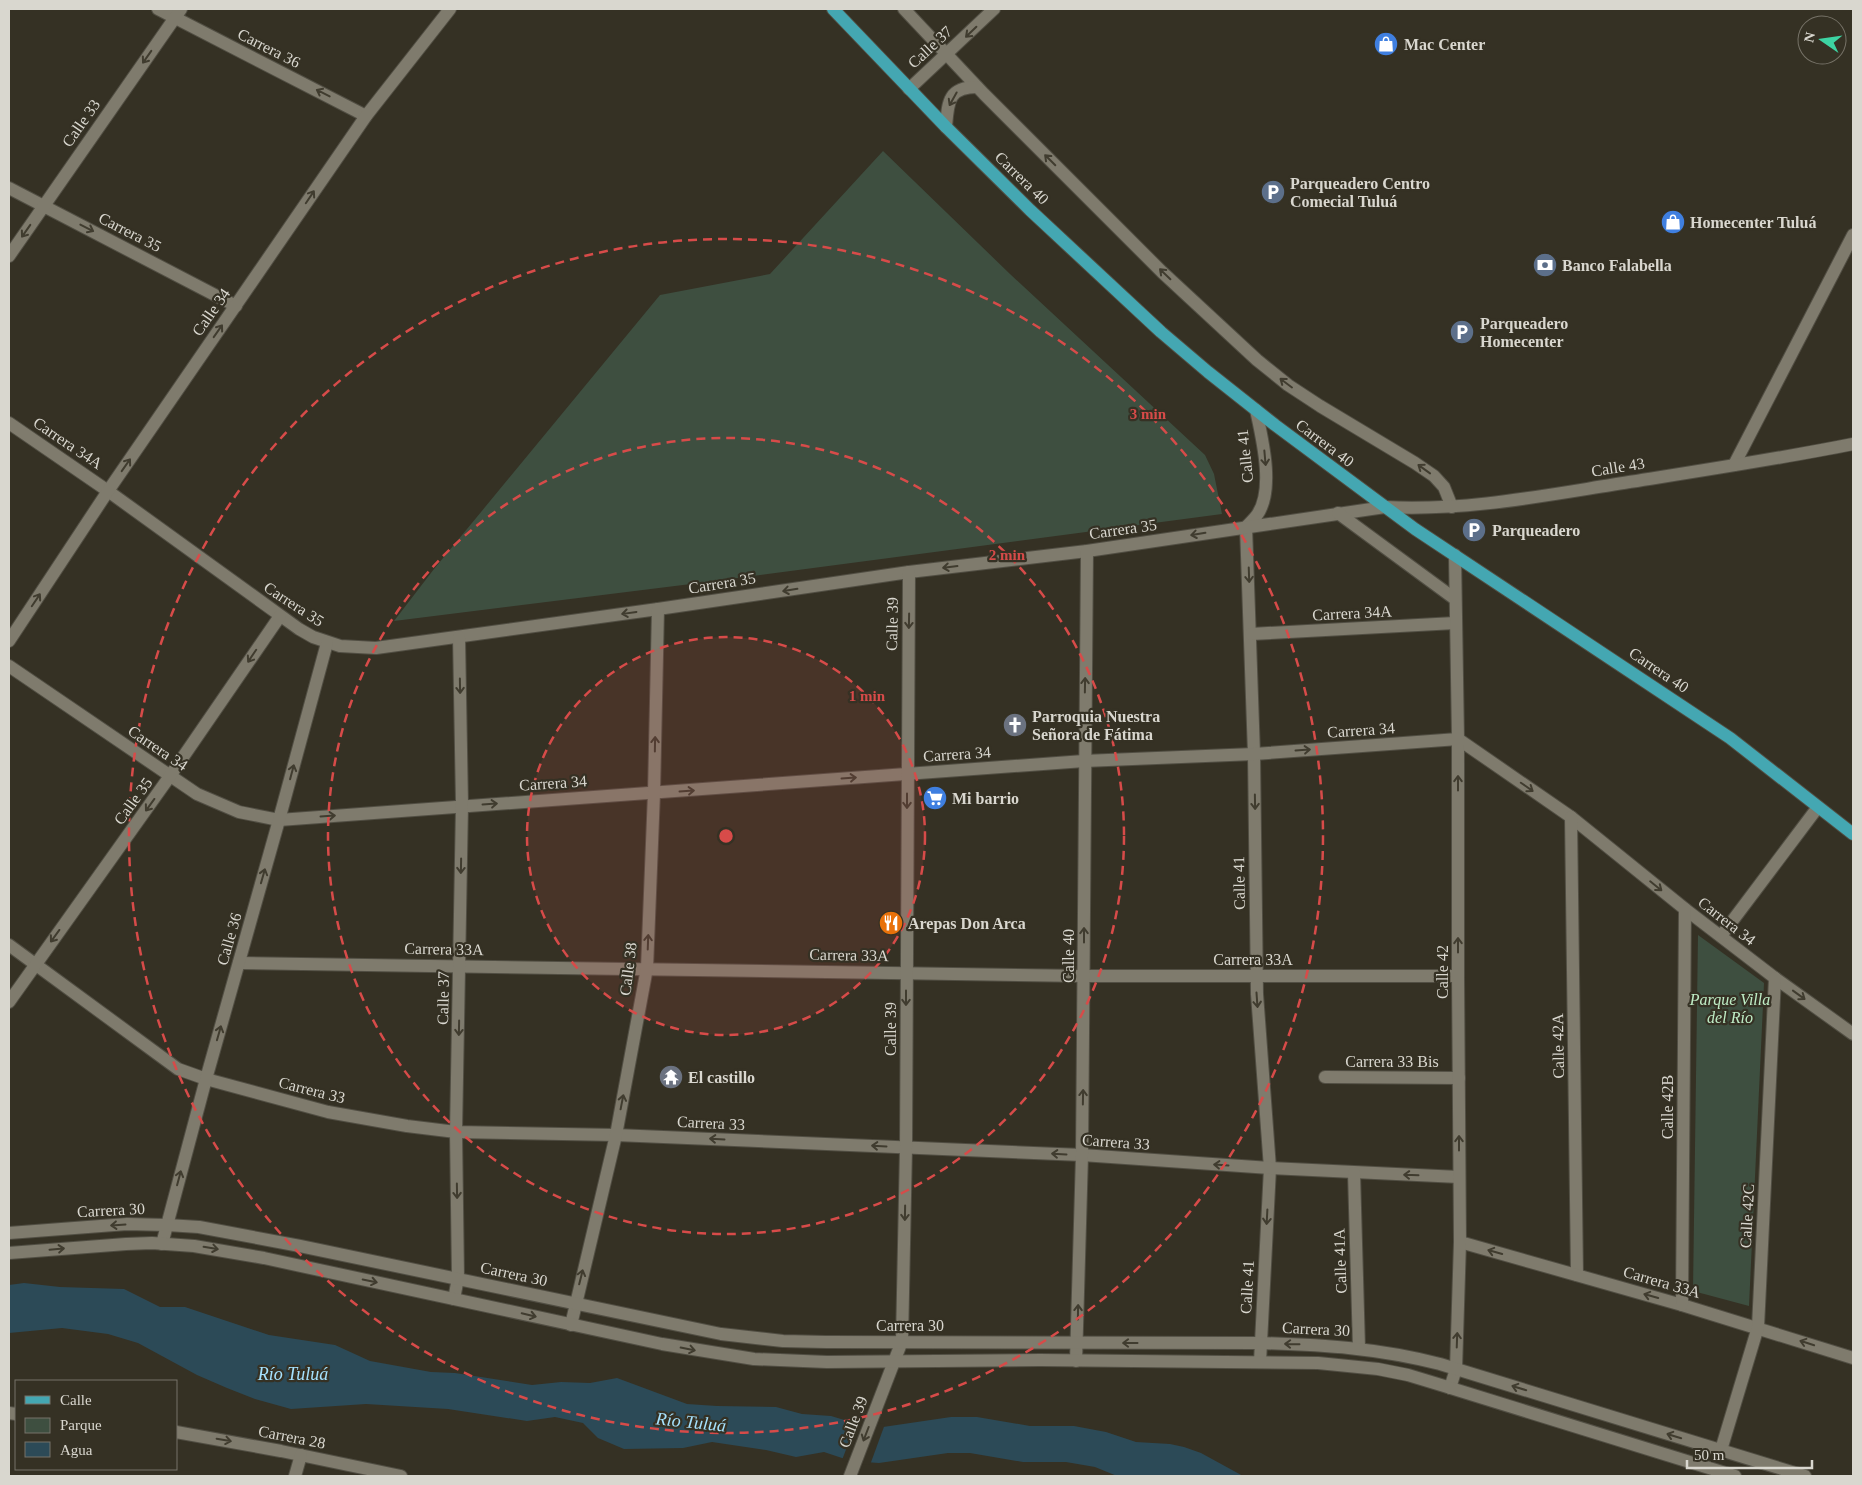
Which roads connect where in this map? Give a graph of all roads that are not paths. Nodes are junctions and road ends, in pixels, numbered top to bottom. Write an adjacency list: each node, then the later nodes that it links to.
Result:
1 (158, 9): 6 (street, Carrera 36)
2 (450, 9): 10 (street, Calle 34)
3 (833, 9): 9 (main road, Carrera 40)
4 (904, 9): 7 (street, Carrera 40)
5 (994, 9): 7 (street, Calle 37, one-way to 7)
6 (178, 13): 10 (street, Carrera 36, one-way to 6); 13 (street, Calle 33, one-way to 13)
7 (947, 55): 8 (street, Carrera 40); 9 (street, Calle 37)
8 (977, 87): 11 (street, one-way to 11); 23 (street, Carrera 40, one-way to 8)
9 (910, 89): 11 (main road, Carrera 40)
10 (366, 116): 16 (street, Calle 34, one-way to 10)
11 (946, 127): 17 (main road, Carrera 40)
12 (9, 188): 13 (street, Carrera 35)
13 (44, 206): 15 (street, Calle 33, one-way to 15); 16 (street, Carrera 35, one-way to 16)
14 (1853, 235): 20 (street)
15 (9, 256)
16 (236, 306): 21 (street, Calle 34, one-way to 16)
17 (1256, 410): 22 (main road, Carrera 40); 25 (street, Calle 41, one-way to 25)
18 (9, 423): 21 (street, Carrera 34A)
19 (1853, 444): 20 (street, Calle 43)
20 (1734, 465): 23 (street, Calle 43)
21 (108, 491): 31 (street, Carrera 35); 35 (street, Calle 34, one-way to 21)
22 (1386, 507): 23 (street, Calle 43); 24 (street, Carrera 35); 27 (main road, Carrera 40)
23 (1452, 507)
24 (1338, 513): 25 (street, Carrera 35); 29 (street)
25 (1246, 527): 26 (street, Carrera 35, one-way to 26); 33 (street, Calle 41, one-way to 33)
26 (1087, 551): 28 (street, Carrera 35, one-way to 28); 40 (street, Calle 40, one-way to 26)
27 (1455, 555): 29 (street, Calle 42); 45 (main road, Carrera 40)
28 (909, 572): 30 (street, Carrera 35, one-way to 30); 41 (street, Calle 39, one-way to 41)
29 (1455, 599): 32 (street, Calle 42)
30 (658, 609): 34 (street, Carrera 35, one-way to 34); 43 (street, Calle 38, one-way to 30)
31 (280, 616): 36 (street, Carrera 35); 42 (street, Calle 35, one-way to 42)
32 (1455, 623): 33 (street, Carrera 34A); 38 (street, Calle 42)
33 (1251, 634): 39 (street, Calle 41)
34 (459, 637): 36 (street, Carrera 35); 44 (street, Calle 37, one-way to 44)
35 (9, 641)
36 (327, 643): 47 (street, Calle 36, one-way to 36)
37 (9, 666): 42 (street, Carrera 34)
38 (1458, 739): 39 (street, Carrera 34, one-way to 38); 46 (street, Carrera 34, one-way to 46); 59 (street, Calle 42, one-way to 38)
39 (1254, 754): 40 (street, Carrera 34); 58 (street, Calle 41, one-way to 58)
40 (1084, 761): 41 (street, Carrera 34); 57 (street, Calle 40, one-way to 40)
41 (907, 774): 43 (street, Carrera 34, one-way to 41); 56 (street, Calle 39, one-way to 56)
42 (170, 776): 47 (street, Carrera 34); 53 (street, Calle 35, one-way to 53)
43 (654, 794): 44 (street, Carrera 34, one-way to 43); 55 (street, Calle 38, one-way to 43)
44 (462, 805): 47 (street, Carrera 34, one-way to 44); 54 (street, Calle 37, one-way to 54)
45 (1818, 806): 48 (main road, Carrera 40); 50 (street)
46 (1571, 817): 49 (street, Carrera 34, one-way to 49); 78 (street, Calle 42A)
47 (279, 820): 52 (street, Calle 36, one-way to 47)
48 (1853, 834)
49 (1685, 909): 50 (street, Carrera 34); 82 (street, Calle 42B)
50 (1721, 936): 60 (street, Carrera 34)
51 (9, 945): 53 (street, Carrera 33)
52 (239, 963): 54 (street, Carrera 33A); 65 (street, Calle 36, one-way to 52)
53 (35, 964): 61 (street, Calle 35); 65 (street, Carrera 33)
54 (460, 966): 55 (street, Carrera 33A); 66 (street, Calle 37, one-way to 66)
55 (647, 968): 56 (street, Carrera 33A); 67 (street, Calle 38, one-way to 55)
56 (906, 973): 57 (street, Carrera 33A); 68 (street, Calle 39, one-way to 68)
57 (1084, 976): 58 (street, Carrera 33A); 69 (street, Calle 40, one-way to 57)
58 (1257, 976): 59 (street, Carrera 33A); 70 (street, Calle 41, one-way to 70)
59 (1458, 976): 64 (street, Calle 42)
60 (1775, 978): 62 (street, Carrera 34, one-way to 62); 84 (street, Calle 42C)
61 (9, 1002)
62 (1853, 1034)
63 (1325, 1077): 64 (street, Carrera 33 Bis)
64 (1459, 1078): 72 (street, Calle 42, one-way to 64)
65 (206, 1079): 66 (street, Carrera 33); 73 (street, Calle 36, one-way to 65)
66 (456, 1132): 67 (street, Carrera 33); 79 (street, Calle 37, one-way to 79)
67 (616, 1135): 68 (street, Carrera 33, one-way to 67); 81 (street, Calle 38, one-way to 67)
68 (906, 1148): 69 (street, Carrera 33, one-way to 68); 85 (street, Calle 39, one-way to 85)
69 (1082, 1155): 70 (street, Carrera 33, one-way to 69); 86 (street, Calle 40, one-way to 69)
70 (1270, 1168): 71 (street, Carrera 33); 87 (street, Calle 41, one-way to 87)
71 (1354, 1172): 72 (street, Carrera 33, one-way to 71); 88 (street, Calle 41A)
72 (1460, 1176): 75 (street, Calle 42)
73 (167, 1225): 74 (street, Carrera 30, one-way to 74); 76 (street, Calle 36); 79 (street, Carrera 30)
74 (9, 1233)
75 (1460, 1242): 78 (street, Carrera 33A, one-way to 75); 93 (street, Calle 42, one-way to 75)
76 (162, 1244): 77 (street, one-way to 76); 80 (street, one-way to 80)
77 (9, 1253)
78 (1577, 1275): 82 (street, Carrera 33A, one-way to 78)
79 (458, 1278): 80 (street, Calle 37); 81 (street, Carrera 30)
80 (454, 1299): 83 (street, one-way to 83)
81 (575, 1304): 83 (street, Calle 38); 85 (street, Carrera 30)
82 (1682, 1305): 84 (street, Carrera 33A)
83 (571, 1325): 90 (street, one-way to 90)
84 (1758, 1328): 89 (street, Carrera 33A, one-way to 84); 96 (street, Calle 42C)
85 (902, 1341): 86 (street, Carrera 30); 90 (street, Calle 39)
86 (1077, 1343): 87 (street, Carrera 30, one-way to 86); 91 (street, Calle 40)
87 (1260, 1343): 88 (street, Carrera 30, one-way to 87); 92 (street, Calle 41)
88 (1359, 1348): 93 (street, Carrera 30)
89 (1853, 1358)
90 (896, 1361): 91 (street); 101 (street, Calle 39, one-way to 101)
91 (1076, 1361): 92 (street)
92 (1260, 1362): 94 (street)
93 (1456, 1369): 94 (street, Calle 42); 96 (street, Carrera 30, one-way to 93)
94 (1450, 1388): 102 (street)
95 (178, 1432): 97 (street, Carrera 28, one-way to 97)
96 (1721, 1450): 98 (street, Carrera 30)
97 (301, 1455): 99 (street); 100 (street, Carrera 28)
98 (1739, 1456): 102 (street); 103 (street, Carrera 30)
99 (294, 1476)
100 (401, 1476)
101 (850, 1476)
102 (1734, 1476)
103 (1804, 1476)

